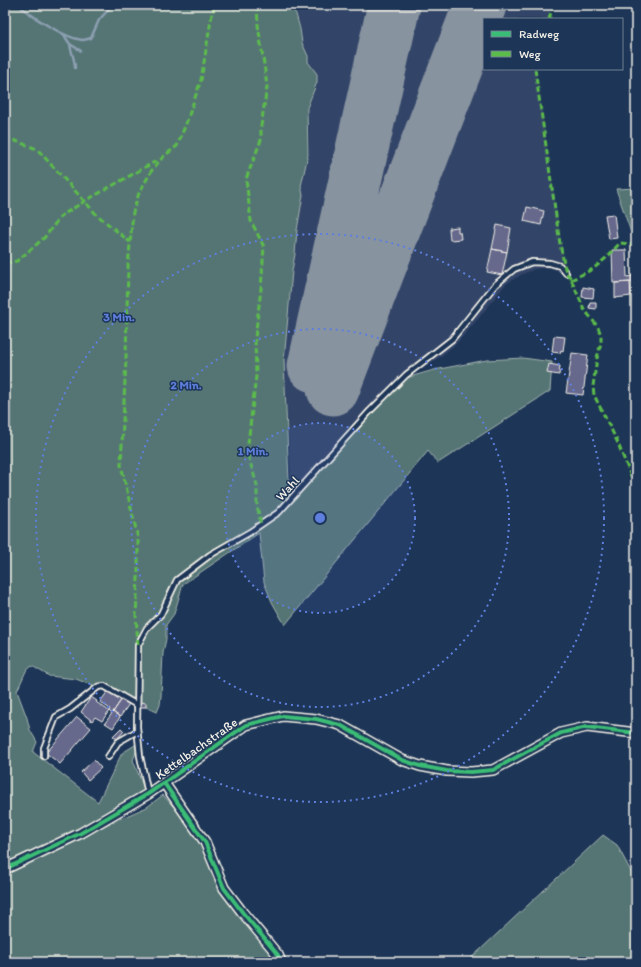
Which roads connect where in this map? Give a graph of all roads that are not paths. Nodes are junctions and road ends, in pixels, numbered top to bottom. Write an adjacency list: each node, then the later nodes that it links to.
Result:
1 (566, 273): 2 (lane, Wahl)
2 (137, 705): 3 (lane, Wahl); 5 (lane)
3 (137, 731): 6 (lane); 8 (lane, Wahl)
4 (636, 732): 7 (street, Kettelbachstraße)
5 (44, 756)
6 (108, 757)
7 (164, 783): 8 (street, Kettelbachstraße); 10 (street)
8 (148, 794): 9 (street, Kettelbachstraße)
9 (5, 869)
10 (281, 962)

